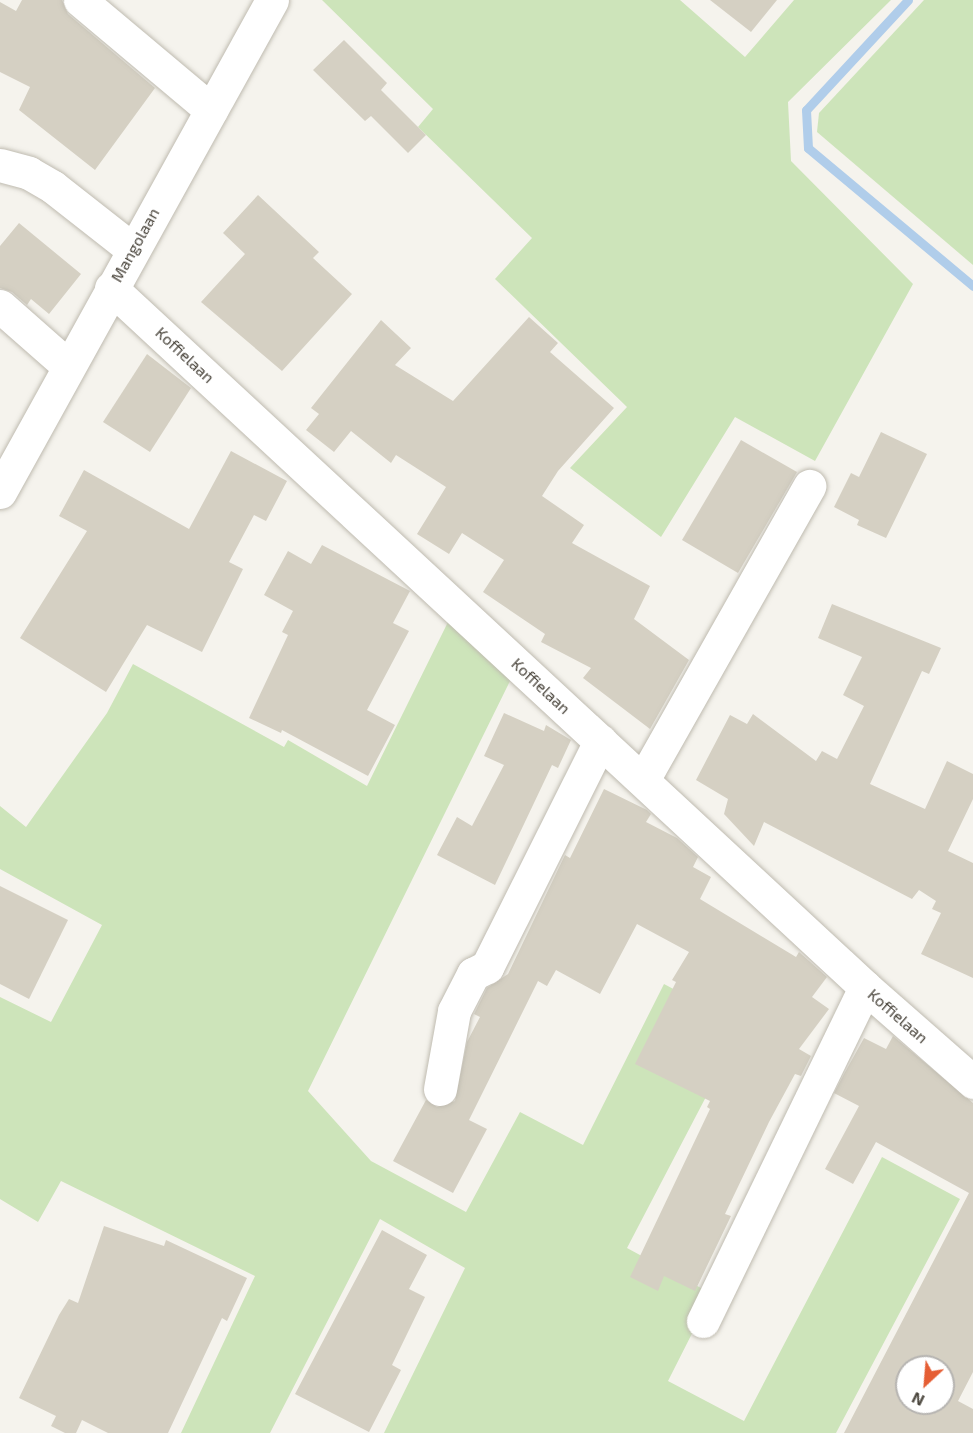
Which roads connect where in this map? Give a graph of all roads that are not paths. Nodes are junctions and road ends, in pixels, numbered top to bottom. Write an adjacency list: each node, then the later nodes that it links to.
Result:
1 (80, 0): 3 (street)
2 (272, 0): 3 (street, Mangolaan)
3 (210, 110): 5 (street, Mangolaan)
4 (0, 165): 5 (street)
5 (132, 249): 6 (street, Mangolaan)
6 (111, 288): 8 (street, Mangolaan); 11 (street, Koffielaan)
7 (0, 306): 8 (street)
8 (68, 366): 10 (street, Mangolaan)
9 (809, 486): 12 (street)
10 (0, 492)
11 (600, 741): 12 (street, Koffielaan); 15 (street)
12 (643, 780): 13 (street, Koffielaan)
13 (865, 987): 14 (street, Koffielaan); 16 (street)
14 (973, 1082)
15 (440, 1089)
16 (703, 1321)

